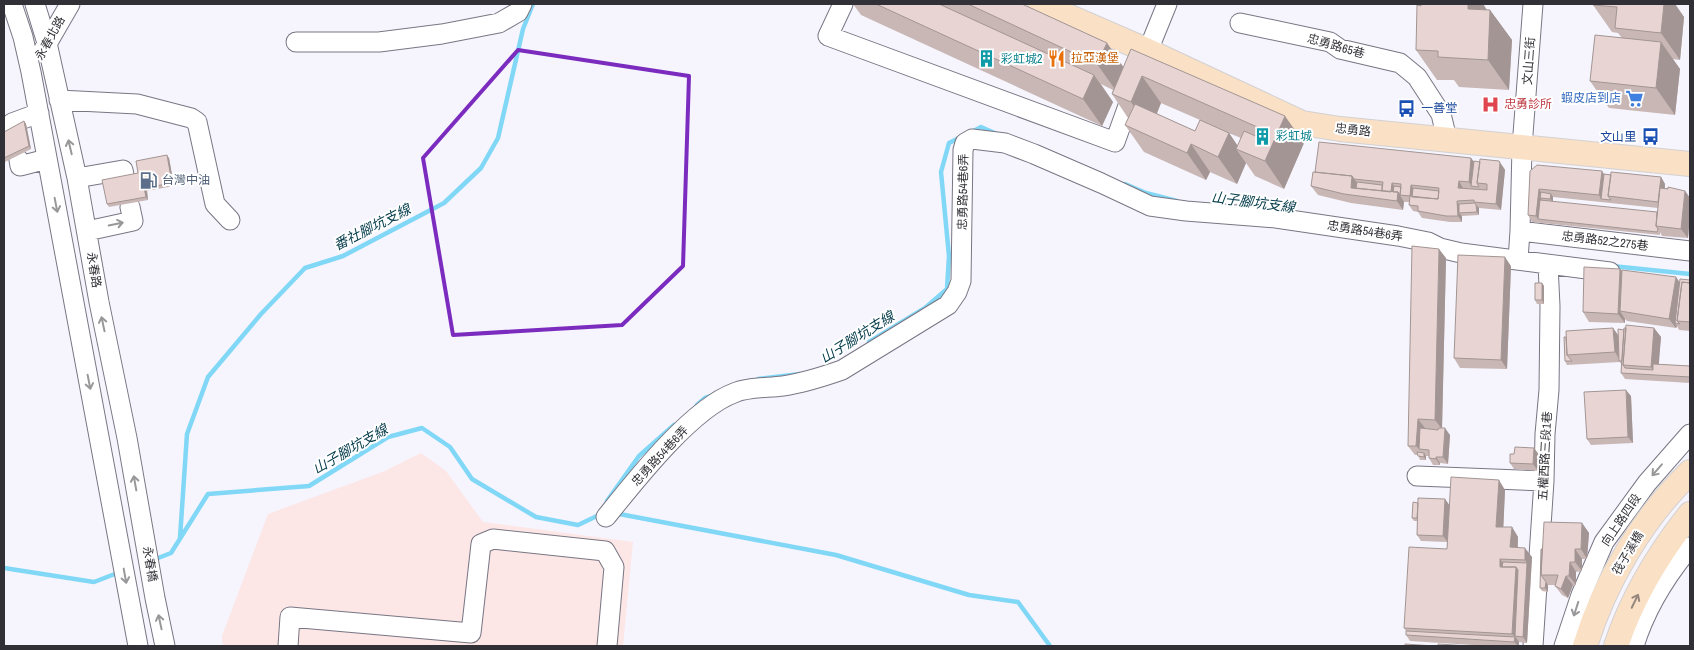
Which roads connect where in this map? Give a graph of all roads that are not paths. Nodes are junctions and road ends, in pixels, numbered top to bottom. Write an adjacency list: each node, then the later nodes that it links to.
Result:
1 (12, 4): 10 (street, 永春路)
2 (70, 4): 12 (street, 永春北路)
3 (522, 4): 11 (street)
4 (843, 4): 13 (street)
5 (1040, 4): 13 (main road, 忠勇路)
6 (1166, 4): 13 (street)
7 (1529, 5): 19 (street, 文山三街)
8 (38, 6): 10 (street, 永春北路); 12 (street, 永春路)
9 (1240, 23): 18 (street, 忠勇路65巷)
10 (23, 37): 14 (street, 永春路)
11 (296, 42)
12 (48, 43): 14 (street, 永春北路); 15 (street, 永春路)
13 (1148, 51): 18 (main road, 忠勇路)
14 (32, 72): 16 (street, 永春路)
15 (59, 100): 24 (street, 永春路, one-way to 15); 26 (street)
16 (39, 113): 17 (street); 21 (street, 永春路)
17 (13, 129)
18 (1448, 139): 19 (main road, 忠勇路)
19 (1522, 147): 22 (main road, 忠勇路); 28 (street)
20 (19, 160): 21 (street)
21 (47, 160): 42 (street, 永春路, one-way to 42)
22 (1690, 164)
23 (124, 175): 24 (street)
24 (77, 178): 27 (street, 永春路)
25 (130, 207): 27 (street, one-way to 25)
26 (230, 220)
27 (87, 231): 39 (street, 永春路, one-way to 27)
28 (1520, 231): 29 (street, 忠勇路52之275巷); 30 (street)
29 (1690, 251)
30 (1518, 260): 31 (street); 38 (street, 忠勇路54巷6弄)
31 (1548, 265): 32 (street); 36 (street, 五權西路三段1巷)
32 (1624, 274)
33 (1690, 434): 47 (street, 向上路四段, one-way to 47)
34 (1690, 472): 48 (main road, 筏子溪橋)
35 (1417, 476): 36 (street)
36 (1544, 481): 46 (street, 五權西路三段1巷)
37 (1690, 514): 49 (main road, one-way to 37)
38 (606, 517)
39 (144, 531): 43 (street, 永春橋, one-way to 39)
40 (1690, 547): 50 (street)
41 (471, 640): 44 (street); 45 (street)
42 (138, 646)
43 (165, 646)
44 (288, 646)
45 (607, 646)
46 (1533, 646)
47 (1564, 646)
48 (1585, 646)
49 (1616, 646)
50 (1634, 646)

